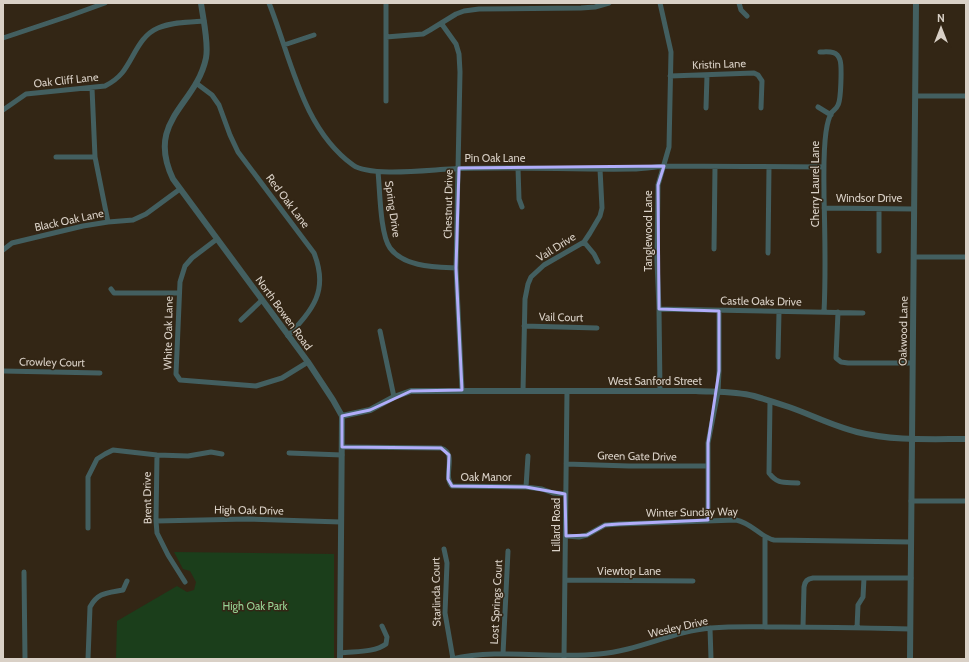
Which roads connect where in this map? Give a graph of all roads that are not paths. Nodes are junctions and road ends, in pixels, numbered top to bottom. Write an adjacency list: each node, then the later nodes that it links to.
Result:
1 (104, 3): 15 (street)
2 (201, 3): 11 (street, North Bowen Road)
3 (269, 3): 16 (street, Pin Oak Lane)
4 (386, 3): 14 (street)
5 (609, 3): 9 (street)
6 (660, 3): 19 (street, Tanglewood Lane)
7 (740, 3): 10 (street)
8 (916, 3): 22 (street, Oakwood Lane)
9 (595, 5): 12 (street)
10 (747, 16)
11 (204, 21): 20 (street, North Bowen Road); 21 (street, Oak Cliff Lane)
12 (441, 23): 14 (street); 36 (street, Chestnut Drive)
13 (314, 34): 16 (street)
14 (386, 37): 24 (street)
15 (3, 38)
16 (284, 45): 39 (street, Pin Oak Lane)
17 (820, 52): 29 (street, Cherry Laurel Lane)
18 (707, 75): 19 (street, Kristin Lane); 26 (street); 27 (street, Kristin Lane)
19 (670, 76): 32 (street, Tanglewood Lane)
20 (196, 83): 40 (street, North Bowen Road); 69 (street, Red Oak Lane)
21 (92, 88): 28 (street, Oak Cliff Lane); 31 (street)
22 (916, 96): 23 (street); 44 (street, Oakwood Lane)
23 (966, 96)
24 (386, 100)
25 (818, 107): 29 (street)
26 (706, 108)
27 (761, 108)
28 (3, 110)
29 (831, 115): 35 (street, Cherry Laurel Lane)
30 (56, 157): 31 (street)
31 (95, 157): 45 (street)
32 (664, 166): 33 (street, Pin Oak Lane); 38 (street, Pin Oak Lane); 59 (street, Tanglewood Lane)
33 (715, 167): 34 (street, Pin Oak Lane); 48 (street)
34 (769, 167): 35 (street, Pin Oak Lane); 51 (street)
35 (824, 167): 42 (street, Cherry Laurel Lane)
36 (459, 168): 37 (street, Pin Oak Lane); 39 (street, Pin Oak Lane); 55 (street, Chestnut Drive)
37 (518, 168): 38 (street, Pin Oak Lane); 41 (street)
38 (600, 169): 47 (street, Vail Drive)
39 (378, 172): 55 (street, Spring Drive)
40 (180, 189): 45 (street, Black Oak Lane); 46 (street, North Bowen Road)
41 (522, 207)
42 (824, 208): 43 (street, Windsor Drive); 62 (street, Cherry Laurel Lane)
43 (879, 209): 44 (street, Windsor Drive); 50 (street)
44 (914, 209): 52 (street, Oakwood Lane)
45 (108, 222): 49 (street, Black Oak Lane)
46 (218, 239): 57 (street, White Oak Lane); 58 (street, North Bowen Road)
47 (584, 242): 54 (street); 66 (street, Vail Drive)
48 (714, 248)
49 (3, 250)
50 (879, 251)
51 (768, 253)
52 (914, 256): 53 (street); 72 (street, Oakwood Lane)
53 (966, 257)
54 (598, 262)
55 (456, 268): 75 (street, Chestnut Drive)
56 (111, 289): 57 (street)
57 (178, 293): 71 (street, White Oak Lane)
58 (262, 300): 65 (street); 69 (street, North Bowen Road)
59 (659, 309): 60 (street, Castle Oaks Drive); 78 (street, Tanglewood Lane)
60 (719, 310): 61 (street, Castle Oaks Drive); 79 (street)
61 (779, 312): 62 (street, Castle Oaks Drive); 70 (street)
62 (824, 312): 63 (street, Castle Oaks Drive)
63 (838, 312): 64 (street, Castle Oaks Drive); 72 (street)
64 (863, 313)
65 (241, 320)
66 (524, 326): 67 (street, Vail Court); 76 (street, Vail Drive)
67 (597, 328)
68 (380, 331): 80 (street)
69 (288, 336): 71 (street, North Bowen Road)
70 (778, 357)
71 (308, 362): 82 (street, North Bowen Road)
72 (912, 362): 83 (street, Oakwood Lane)
73 (3, 371): 74 (street, Crowley Court)
74 (100, 373)
75 (462, 390): 76 (street, West Sanford Street); 80 (street, West Sanford Street)
76 (523, 391): 77 (street, West Sanford Street)
77 (568, 391): 78 (street, West Sanford Street); 91 (street, Lillard Road)
78 (660, 391): 79 (street, West Sanford Street)
79 (718, 392): 81 (street, West Sanford Street); 92 (street)
80 (394, 397): 82 (street, West Sanford Street)
81 (770, 401): 83 (street, West Sanford Street); 93 (street)
82 (342, 416): 85 (street, North Bowen Road)
83 (912, 439): 84 (street, West Sanford Street); 96 (street, Oakwood Lane)
84 (966, 439)
85 (342, 447): 89 (street, North Bowen Road); 94 (street, Oak Manor)
86 (289, 453): 89 (street)
87 (222, 454): 88 (street)
88 (157, 455): 99 (street, Brent Drive); 101 (street)
89 (342, 455): 100 (street, North Bowen Road)
90 (528, 456): 94 (street)
91 (566, 464): 92 (street, Green Gate Drive); 95 (street, Lillard Road)
92 (707, 466): 98 (street)
93 (798, 483)
94 (526, 487): 95 (street, Oak Manor)
95 (565, 494): 102 (street, Lillard Road)
96 (912, 501): 97 (street); 104 (street, Oakwood Lane)
97 (966, 502)
98 (708, 520): 102 (street, Winter Sunday Way); 103 (street, Winter Sunday Way)
99 (156, 521): 100 (street, High Oak Drive); 113 (street, Brent Drive)
100 (341, 522): 121 (street, North Bowen Road)
101 (88, 528)
102 (566, 536): 110 (street, Lillard Road)
103 (766, 538): 104 (street); 115 (street)
104 (911, 542): 109 (street, Oakwood Lane)
105 (444, 549): 126 (street, Starlinda Court)
106 (508, 551): 120 (street, Lost Springs Court)
107 (24, 572): 124 (street)
108 (864, 578): 109 (street); 116 (street); 118 (street)
109 (911, 578): 119 (street, Oakwood Lane)
110 (565, 580): 112 (street, Viewtop Lane); 122 (street, Lillard Road)
111 (127, 581): 125 (street)
112 (693, 581)
113 (185, 582)
114 (382, 626): 121 (street)
115 (764, 627): 116 (street, Wesley Drive); 117 (street, Wesley Drive)
116 (803, 627): 118 (street, Wesley Drive)
117 (710, 628): 123 (street, Wesley Drive); 127 (street)
118 (857, 628): 119 (street, Wesley Drive)
119 (910, 629): 128 (street, Oakwood Lane)
120 (503, 654): 122 (street, Wesley Drive); 126 (street, Wesley Drive)
121 (340, 656)
122 (564, 657): 123 (street, Wesley Drive)
123 (596, 657)
124 (25, 659)
125 (88, 659)
126 (452, 659)
127 (711, 659)
128 (910, 659)

